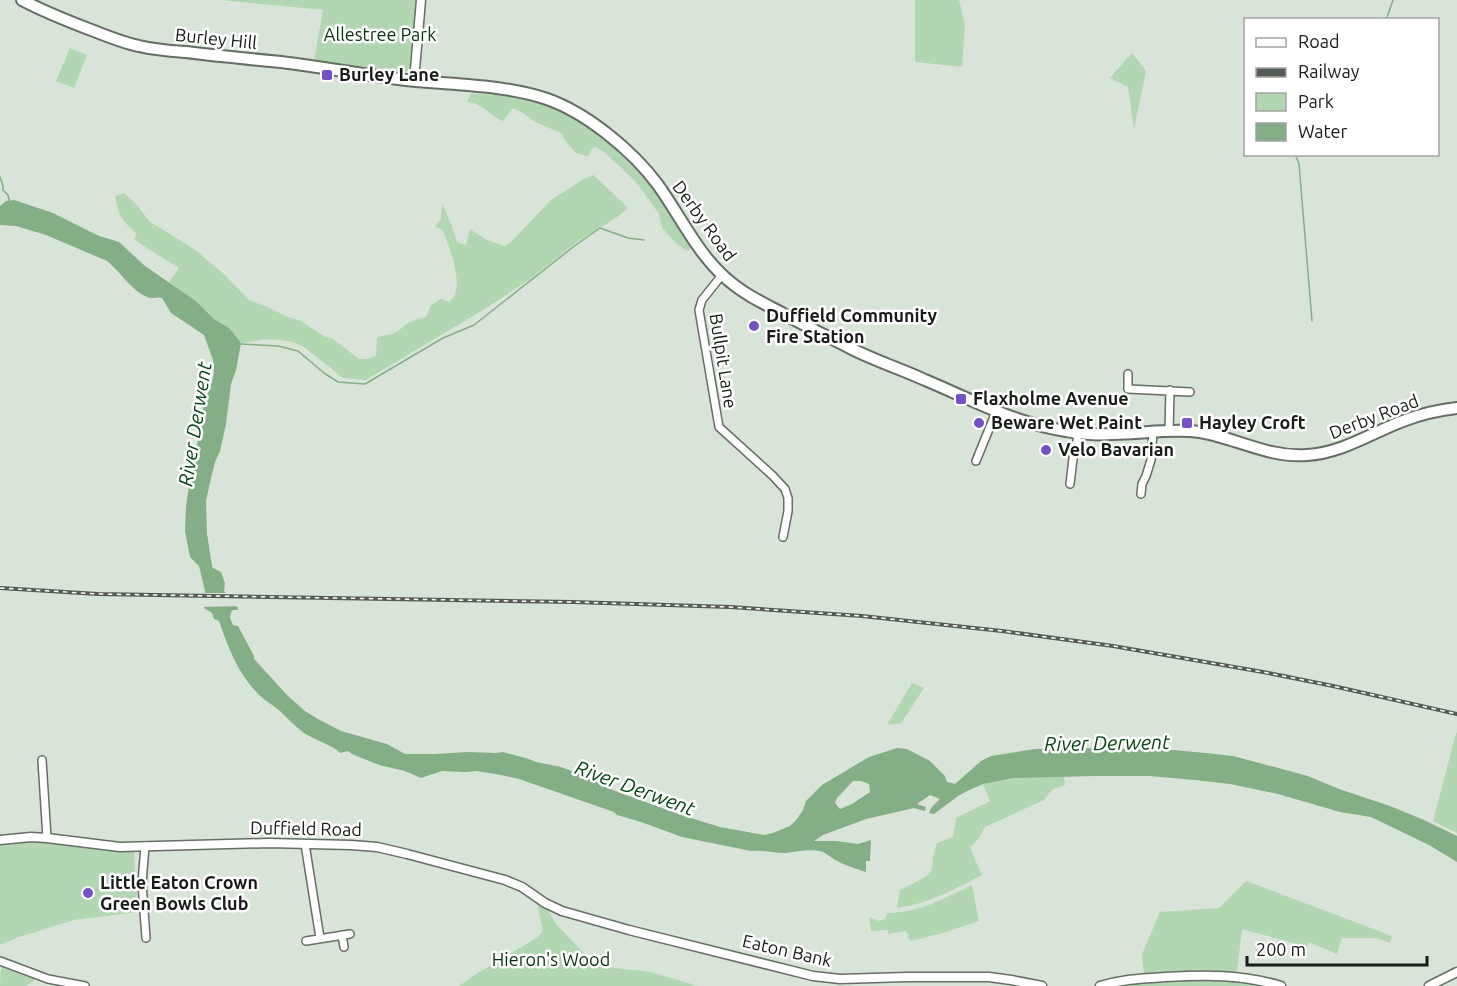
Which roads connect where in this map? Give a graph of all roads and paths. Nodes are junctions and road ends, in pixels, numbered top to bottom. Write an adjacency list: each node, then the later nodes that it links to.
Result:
1 (22, 0): 3 (highway, Burley Hill)
2 (421, 0): 3 (street)
3 (414, 81): 4 (highway, Derby Road)
4 (722, 275): 9 (highway, Derby Road); 16 (street, Bullpit Lane)
5 (1128, 374): 6 (street)
6 (1170, 390): 7 (street); 10 (street)
7 (1190, 392)
8 (1457, 408): 10 (highway, Derby Road)
9 (996, 412): 12 (highway, Derby Road); 13 (street)
10 (1169, 431): 11 (highway, Derby Road)
11 (1153, 432): 12 (highway, Derby Road); 15 (street)
12 (1078, 433): 14 (street)
13 (976, 461)
14 (1070, 484)
15 (1141, 494)
16 (783, 537)
17 (42, 760): 18 (street)
18 (47, 838): 19 (street, Duffield Road); 21 (street, Duffield Road)
19 (0, 840)
20 (305, 844): 21 (street, Duffield Road); 22 (street, Duffield Road); 26 (street)
21 (145, 846): 23 (street)
22 (599, 921): 34 (street, Eaton Bank)
23 (156, 929)
24 (350, 934): 25 (street)
25 (342, 935): 26 (street); 28 (street)
26 (320, 938): 27 (street)
27 (306, 941)
28 (344, 947)
29 (0, 961): 33 (street)
30 (1457, 972): 32 (street)
31 (1120, 983): 35 (street); 36 (street)
32 (1441, 983): 37 (street)
33 (85, 986)
34 (1042, 986)
35 (1100, 986)
36 (1281, 986)
37 (1429, 986)

